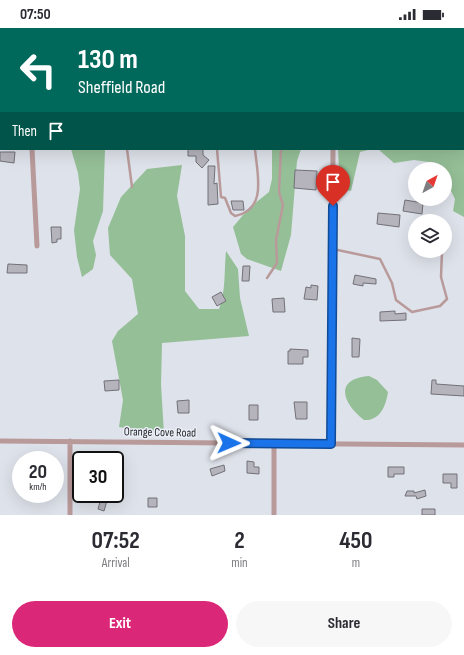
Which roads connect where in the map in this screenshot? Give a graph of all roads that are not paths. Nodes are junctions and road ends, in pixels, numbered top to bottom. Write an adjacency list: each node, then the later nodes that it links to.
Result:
1 (32, 150): 8 (street)
2 (127, 150): 7 (lane)
3 (217, 150): 4 (lane)
4 (255, 150)
5 (281, 150): 11 (lane)
6 (333, 150): 9 (street)
7 (132, 187)
8 (37, 246)
9 (332, 249): 10 (lane); 15 (street)
10 (442, 258)
11 (267, 278)
12 (0, 441): 13 (street, Orange Cove Road)
13 (70, 441): 14 (street, Orange Cove Road); 17 (street)
14 (274, 444): 15 (street, Orange Cove Road); 18 (street)
15 (331, 444): 16 (street, Orange Cove Road)
16 (464, 445)
17 (70, 515)
18 (274, 515)

